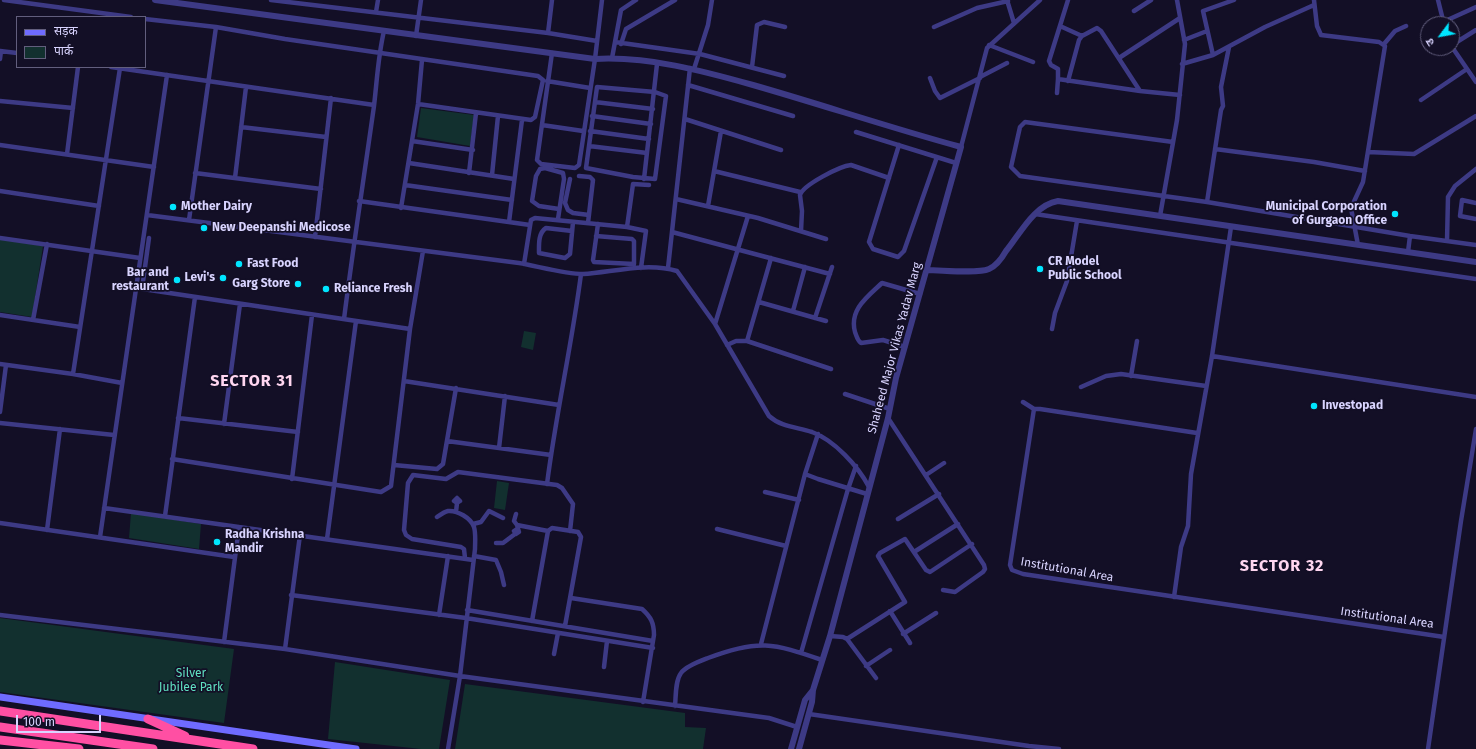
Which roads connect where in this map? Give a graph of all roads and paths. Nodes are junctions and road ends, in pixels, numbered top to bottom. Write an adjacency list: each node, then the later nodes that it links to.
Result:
1 (4, 0): 23 (street)
2 (155, 0): 18 (street)
3 (271, 0): 22 (street)
4 (378, 0): 22 (street)
5 (421, 0): 27 (street)
6 (552, 0): 39 (street)
7 (602, 0): 43 (street)
8 (636, 0): 45 (street)
9 (675, 0): 46 (street)
10 (712, 0): 54 (street)
11 (1040, 0): 30 (street, Shaheed Major Vikas Yadav Marg)
12 (1068, 0): 31 (street)
13 (1151, 0): 21 (street)
14 (1177, 0): 28 (street)
15 (1234, 0): 38 (street)
16 (1438, 0): 25 (street)
17 (1007, 1): 30 (street); 34 (street)
18 (193, 2): 37 (street)
19 (1314, 3): 47 (street); 49 (street)
20 (1476, 7): 26 (street)
21 (1134, 10)
22 (376, 12): 27 (street)
23 (85, 15): 24 (street)
24 (108, 16)
25 (1442, 16)
26 (1458, 16)
27 (419, 17): 39 (street); 40 (street)
28 (1180, 18): 42 (street); 58 (street)
29 (146, 19): 35 (street)
30 (1014, 23): 48 (street, Shaheed Major Vikas Yadav Marg)
31 (1060, 26): 41 (street); 75 (street)
32 (1406, 26): 47 (street)
33 (785, 27): 66 (street)
34 (934, 27)
35 (216, 28): 51 (street); 78 (street)
36 (1476, 30): 44 (street)
37 (384, 31): 40 (street); 51 (street)
38 (1207, 31): 42 (street); 55 (street)
39 (548, 34): 43 (street)
40 (416, 36): 53 (street)
41 (1082, 36): 58 (street); 77 (street)
42 (1184, 40): 65 (street)
43 (597, 41): 60 (street)
44 (1460, 41)
45 (615, 42): 46 (street); 57 (street)
46 (622, 44): 54 (street)
47 (1384, 44): 120 (street)
48 (989, 45): 62 (street); 74 (street, Shaheed Major Vikas Yadav Marg)
49 (1229, 47): 55 (street); 117 (street)
50 (1, 51): 52 (street); 59 (street)
51 (379, 52): 61 (street); 91 (street)
52 (16, 53)
53 (552, 53): 60 (street); 76 (street)
54 (700, 54): 66 (street); 69 (street)
55 (1213, 55): 65 (street)
56 (1459, 56): 70 (street)
57 (612, 58): 60 (street); 64 (street)
58 (1119, 58): 84 (street)
59 (0, 59)
60 (595, 59): 82 (street)
61 (422, 60): 92 (street); 101 (street)
62 (1033, 62)
63 (1007, 63): 74 (street)
64 (657, 64): 69 (street); 83 (street)
65 (1182, 64): 86 (street)
66 (752, 67): 72 (street)
67 (78, 68): 93 (street)
68 (120, 68): 71 (street); 124 (street)
69 (692, 69): 80 (street); 116 (street)
70 (1467, 69): 79 (street); 88 (street)
71 (167, 75): 78 (street); 127 (street)
72 (784, 76)
73 (930, 78): 74 (street)
74 (980, 78): 116 (street, Shaheed Major Vikas Yadav Marg)
75 (1058, 79): 77 (street); 85 (street)
76 (547, 81): 82 (street); 103 (street)
77 (1068, 81): 84 (street)
78 (208, 82): 81 (street); 132 (street)
79 (1476, 82)
80 (688, 85): 98 (street); 100 (street)
81 (246, 87): 87 (street); 104 (street)
82 (590, 88): 105 (street)
83 (655, 92): 90 (street); 94 (street); 139 (street)
84 (1140, 92): 86 (street)
85 (1057, 93)
86 (1180, 95): 112 (street)
87 (330, 98): 91 (street); 109 (street)
88 (1421, 100)
89 (0, 101): 93 (street)
90 (595, 102): 94 (street); 97 (street)
91 (374, 104): 148 (street)
92 (418, 104): 95 (street); 111 (street)
93 (73, 108): 122 (street)
94 (653, 109): 102 (street)
95 (476, 113): 96 (street); 118 (street)
96 (498, 116): 101 (street); 133 (street)
97 (592, 116): 102 (street); 106 (street)
98 (793, 116)
99 (1476, 116): 120 (street)
100 (685, 119): 107 (street); 146 (street)
101 (522, 120): 137 (street)
102 (651, 124): 110 (street)
103 (542, 125): 105 (street); 105 (street)
104 (241, 127): 109 (street); 135 (street)
105 (583, 131)
106 (590, 131): 110 (street); 115 (street)
107 (721, 131): 119 (street); 129 (street)
108 (856, 132): 114 (street)
109 (326, 137): 142 (street)
110 (649, 140): 121 (street)
111 (412, 141): 118 (street); 125 (street)
112 (1173, 142): 145 (street); 145 (street)
113 (0, 145): 122 (street)
114 (899, 145): 123 (street); 136 (street)
115 (589, 146): 121 (street); 139 (street)
116 (961, 147): 126 (street, Shaheed Major Vikas Yadav Marg)
117 (1215, 149): 130 (street); 149 (street)
118 (473, 150): 131 (street)
119 (781, 150)
120 (1368, 152): 130 (street)
121 (647, 153): 139 (street)
122 (67, 154): 124 (street)
123 (937, 157): 126 (street); 136 (street)
124 (106, 160): 127 (street); 151 (street)
125 (409, 163): 131 (street); 140 (street)
126 (956, 163): 199 (street, Shaheed Major Vikas Yadav Marg)
127 (154, 167): 156 (street)
128 (1476, 169): 181 (street)
129 (714, 171): 144 (street); 152 (street)
130 (1365, 171): 169 (street)
131 (469, 172): 133 (street)
132 (195, 173): 135 (street); 162 (street)
133 (492, 175): 137 (street)
134 (579, 176): 157 (street)
135 (235, 178): 142 (street)
136 (889, 178): 144 (street)
137 (514, 179): 147 (street)
138 (570, 179): 157 (street)
139 (644, 179)
140 (405, 185): 147 (street); 153 (street)
141 (649, 185): 170 (street)
142 (321, 189): 177 (street)
143 (0, 191): 151 (street)
144 (800, 192): 173 (street)
145 (1163, 196): 149 (street); 159 (street)
146 (676, 199): 152 (street); 174 (street)
147 (512, 200): 164 (street)
148 (359, 201): 153 (street); 182 (street)
149 (1207, 202): 169 (street)
150 (1476, 203): 161 (street)
151 (99, 206): 188 (street)
152 (708, 206): 158 (street)
153 (401, 208): 164 (street)
154 (559, 209): 154 (street); 160 (street)
155 (1035, 214): 159 (street); 163 (street); 199 (street)
156 (147, 215): 162 (street); 191 (street)
157 (589, 215): 166 (street)
158 (748, 216): 173 (street); 187 (street)
159 (1160, 216): 171 (street)
160 (558, 219): 165 (street); 168 (street)
161 (1476, 219)
162 (188, 220): 177 (street)
163 (1077, 221): 183 (street); 220 (street)
164 (509, 222): 168 (street)
165 (573, 222): 166 (street); 172 (street)
166 (588, 223): 167 (street)
167 (598, 224): 170 (street); 175 (street)
168 (530, 225): 194 (street)
169 (1354, 225): 176 (street); 185 (street)
170 (627, 226): 197 (street)
171 (1231, 227): 183 (street); 185 (street)
172 (572, 231): 172 (street)
173 (802, 231): 180 (street)
174 (672, 232): 187 (street); 198 (street)
175 (596, 236): 175 (street)
176 (1410, 236): 181 (street); 190 (street)
177 (316, 237): 182 (street)
178 (0, 238): 184 (street)
179 (148, 238): 204 (street)
180 (826, 239)
181 (1448, 241): 186 (street)
182 (354, 242): 189 (street); 213 (street)
183 (1229, 243): 202 (street); 225 (street)
184 (47, 244): 188 (street); 214 (street)
185 (1358, 245): 190 (street)
186 (1476, 245)
187 (738, 249): 192 (street); 217 (street)
188 (92, 251): 191 (street); 218 (street)
189 (423, 251): 194 (street); 219 (street)
190 (1408, 252): 193 (street)
191 (140, 258): 203 (street)
192 (771, 258): 195 (street); 207 (street)
193 (1476, 262)
194 (524, 264): 200 (street)
195 (805, 267): 201 (street); 209 (street)
196 (832, 267): 201 (street)
197 (641, 268): 198 (street); 200 (street)
198 (668, 268): 217 (street)
199 (927, 270): 205 (street, Shaheed Major Vikas Yadav Marg)
200 (581, 274): 240 (street)
201 (830, 274): 212 (street)
202 (1476, 279)
203 (136, 288): 204 (street); 232 (street)
204 (142, 289): 206 (street)
205 (920, 294): 224 (street, Shaheed Major Vikas Yadav Marg); 224 (street)
206 (195, 297): 208 (street); 244 (street)
207 (758, 302): 209 (street); 221 (street)
208 (240, 304): 211 (street); 247 (street)
209 (793, 312): 212 (street)
210 (0, 314): 214 (street)
211 (312, 315): 213 (street); 250 (street)
212 (815, 318): 216 (street)
213 (344, 319): 215 (street)
214 (33, 320): 218 (street)
215 (356, 321): 219 (street); 265 (street)
216 (826, 321)
217 (715, 324): 223 (street)
218 (80, 327): 229 (street)
219 (410, 329): 231 (street)
220 (1052, 329)
221 (747, 341): 223 (street); 228 (street)
222 (1137, 341): 230 (street)
223 (727, 345): 252 (street)
224 (905, 347): 241 (street, Shaheed Major Vikas Yadav Marg)
225 (1212, 356): 233 (street); 238 (street)
226 (0, 364): 227 (street)
227 (6, 366): 229 (street); 243 (street)
228 (831, 370)
229 (73, 374): 232 (street)
230 (1131, 376): 233 (street); 234 (street)
231 (404, 381): 235 (street); 259 (street)
232 (122, 383): 253 (street)
233 (1206, 386): 251 (street)
234 (1081, 387)
235 (456, 388): 237 (street); 254 (street)
236 (845, 394): 241 (street)
237 (505, 396): 240 (street); 255 (street)
238 (1476, 397)
239 (1023, 402): 242 (street)
240 (559, 405): 256 (street)
241 (890, 409): 245 (street, Shaheed Major Vikas Yadav Marg)
242 (1034, 409): 251 (street); 303 (street, Institutional Area)
243 (0, 412)
244 (178, 418): 247 (street); 257 (street)
245 (888, 418): 262 (street); 266 (street, Shaheed Major Vikas Yadav Marg)
246 (0, 423): 248 (street)
247 (224, 424): 250 (street)
248 (60, 429): 253 (street); 286 (street)
249 (1476, 429): 316 (street)
250 (298, 432): 263 (street)
251 (1198, 433): 303 (street)
252 (818, 434): 260 (street); 261 (street)
253 (114, 435): 273 (street)
254 (447, 442): 255 (street); 259 (street)
255 (499, 448): 256 (street)
256 (551, 455): 264 (street)
257 (172, 458): 263 (street); 276 (street)
258 (944, 463): 262 (street)
259 (394, 465): 265 (street)
260 (856, 466): 266 (street); 267 (street)
261 (806, 474): 267 (street); 271 (street)
262 (926, 475): 270 (street)
263 (292, 478): 265 (street)
264 (547, 484): 288 (street); 298 (street)
265 (335, 486): 291 (street)
266 (869, 487): 269 (street, Shaheed Major Vikas Yadav Marg)
267 (848, 488): 269 (street); 326 (street)
268 (765, 492): 271 (street)
269 (867, 494): 315 (street, Shaheed Major Vikas Yadav Marg)
270 (938, 494): 279 (street); 282 (street)
271 (799, 500): 294 (street)
272 (457, 503): 274 (street)
273 (104, 508): 276 (street); 290 (street)
274 (456, 512): 277 (street); 281 (street)
275 (516, 514): 284 (street)
276 (165, 516): 283 (street)
277 (437, 517)
278 (503, 518): 281 (street)
279 (898, 519)
280 (0, 523): 286 (street)
281 (472, 524): 299 (street)
282 (958, 524): 293 (street); 295 (street)
283 (239, 527): 289 (street); 297 (street)
284 (516, 529): 287 (street); 292 (street)
285 (717, 529): 294 (street)
286 (47, 530): 290 (street)
287 (548, 531): 288 (street); 311 (street)
288 (570, 531): 304 (street)
289 (300, 535): 291 (street); 302 (street)
290 (100, 537): 297 (street)
291 (327, 539): 296 (street)
292 (496, 543)
293 (972, 544): 295 (street); 301 (street)
294 (786, 546): 322 (street)
295 (914, 552): 306 (street)
296 (448, 556): 298 (street); 309 (street)
297 (234, 557): 320 (street)
298 (466, 558): 299 (street)
299 (474, 558): 300 (street); 305 (street)
300 (504, 585)
301 (944, 590)
302 (291, 595): 309 (street); 324 (street)
303 (1174, 597): 316 (street, Institutional Area)
304 (572, 598): 312 (street); 319 (street)
305 (467, 610): 310 (street); 311 (street)
306 (890, 611): 314 (street); 317 (street)
307 (936, 613): 314 (street)
308 (0, 615): 320 (street)
309 (439, 615): 310 (street)
310 (466, 618): 313 (street); 331 (street)
311 (532, 621): 312 (street)
312 (565, 626): 319 (street)
313 (558, 633): 318 (street); 327 (street)
314 (904, 634): 321 (street)
315 (830, 636): 317 (street); 328 (street, Shaheed Major Vikas Yadav Marg)
316 (1444, 637): 353 (street)
317 (847, 639): 329 (street)
318 (607, 641): 323 (street); 330 (street)
319 (653, 641): 323 (street)
320 (224, 642): 324 (street)
321 (910, 643)
322 (761, 644): 326 (street); 336 (street)
323 (653, 648): 335 (street)
324 (285, 649): 331 (street)
325 (890, 650): 329 (street)
326 (801, 653): 328 (street)
327 (554, 654)
328 (822, 660): 333 (street, Shaheed Major Vikas Yadav Marg)
329 (866, 666): 332 (street)
330 (604, 667)
331 (460, 676): 335 (street); 349 (street)
332 (876, 678)
333 (813, 690): 338 (street, Shaheed Major Vikas Yadav Marg); 341 (street, Shaheed Major Vikas Yadav Marg)
334 (0, 697): 339 (main road)
335 (643, 702): 336 (street)
336 (675, 706): 341 (street)
337 (0, 711): 343 (highway)
338 (809, 714): 351 (street, Shaheed Major Vikas Yadav Marg); 352 (street)
339 (148, 719): 343 (highway); 348 (main road)
340 (0, 727): 344 (highway)
341 (797, 727): 350 (street, Shaheed Major Vikas Yadav Marg)
342 (0, 740): 345 (highway)
343 (194, 740): 347 (highway)
344 (134, 748): 346 (highway)
345 (79, 749)
346 (153, 749)
347 (254, 749)
348 (356, 749)
349 (448, 749)
350 (791, 749)
351 (799, 749)
352 (1059, 749)
353 (1428, 749)

